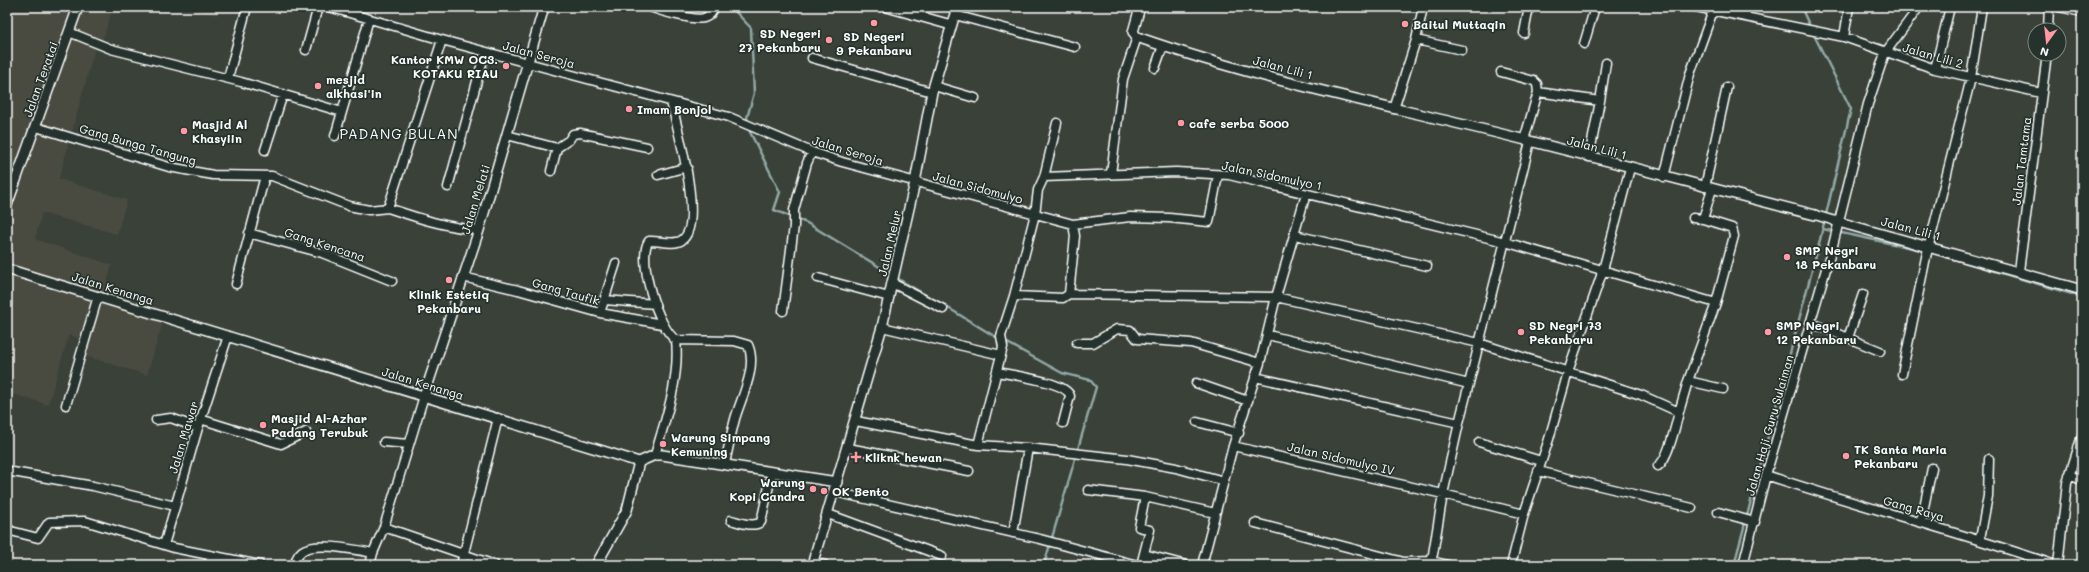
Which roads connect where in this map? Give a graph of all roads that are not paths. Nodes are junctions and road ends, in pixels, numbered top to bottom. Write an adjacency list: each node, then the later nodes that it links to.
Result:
1 (78, 7): 28 (street, Jalan Teratai)
2 (247, 7): 48 (street)
3 (318, 7): 37 (street)
4 (329, 7): 25 (street, Jalan Seroja)
5 (544, 7): 43 (street, Jalan Melati)
6 (650, 7): 7 (street)
7 (715, 7)
8 (887, 7): 27 (street)
9 (1140, 7): 30 (street)
10 (1423, 7): 33 (street)
11 (1529, 7): 29 (street)
12 (1595, 7): 34 (street)
13 (1696, 7): 22 (street)
14 (1747, 7): 24 (street)
15 (1848, 7): 31 (street)
16 (1918, 7): 40 (street, Jalan Haji Guru Sulaiman)
17 (1950, 7): 46 (street)
18 (1982, 7): 49 (street)
19 (2049, 7): 26 (street)
20 (2059, 7): 23 (street)
21 (956, 11): 27 (street, Jalan Melur); 36 (street)
22 (1713, 11): 24 (street); 77 (street)
23 (2082, 12)
24 (1745, 17): 31 (street, Jalan Lili 2)
25 (369, 19): 32 (street, Jalan Seroja); 59 (street)
26 (2048, 22)
27 (951, 25): 51 (street, Jalan Melur)
28 (69, 32): 48 (street); 61 (street, Jalan Teratai)
29 (1524, 33)
30 (1137, 36): 35 (street, Jalan Lili 1); 73 (street)
31 (1844, 38): 40 (street, Jalan Lili 2)
32 (442, 40): 39 (street, Jalan Seroja); 84 (street)
33 (1416, 40): 38 (street); 58 (street)
34 (1584, 44)
35 (1163, 46): 45 (street); 58 (street, Jalan Lili 1)
36 (1075, 47)
37 (306, 50)
38 (1462, 50)
39 (485, 52): 43 (street, Jalan Seroja); 80 (street)
40 (1885, 53): 46 (street, Jalan Lili 2); 90 (street, Jalan Haji Guru Sulaiman)
41 (812, 58): 51 (street)
42 (2046, 62): 53 (street, Jalan Tamtama)
43 (527, 63): 57 (street, Jalan Seroja); 62 (street, Jalan Melati)
44 (1606, 63): 56 (street)
45 (1155, 68)
46 (1936, 70): 49 (street, Jalan Lili 2)
47 (1501, 72): 52 (street)
48 (228, 78): 54 (street)
49 (1971, 78): 53 (street, Jalan Lili 2); 95 (street)
50 (1727, 87): 81 (street)
51 (933, 89): 55 (street); 79 (street, Jalan Melur)
52 (1538, 92): 56 (street); 64 (street)
53 (2041, 93): 100 (street, Jalan Tamtama)
54 (283, 94): 59 (street); 67 (street)
55 (975, 98)
56 (1600, 100): 69 (street)
57 (671, 102): 68 (street, Jalan Seroja); 70 (street)
58 (1394, 109): 64 (street, Jalan Lili 1)
59 (342, 112): 63 (street)
60 (1057, 123): 78 (street)
61 (36, 127): 76 (street, Gang Bunga Tangung); 83 (street, Jalan Teratai)
62 (507, 135): 66 (street); 91 (street, Jalan Melati)
63 (335, 136)
64 (1527, 141): 69 (street, Jalan Lili 1); 94 (street)
65 (648, 147): 66 (street)
66 (556, 148): 72 (street)
67 (265, 150)
68 (812, 152): 79 (street, Jalan Seroja); 117 (street)
69 (1589, 157): 71 (street, Jalan Lili 1)
70 (687, 167): 74 (street); 115 (street)
71 (1630, 168): 77 (street, Jalan Lili 1); 99 (street)
72 (551, 171)
73 (1111, 174): 75 (street, Jalan Sidomulyo 1); 78 (street, Jalan Sidomulyo 1)
74 (658, 175)
75 (1218, 175): 82 (street, Jalan Sidomulyo 1); 89 (street)
76 (265, 176): 84 (street, Gang Bunga Tangung); 92 (street)
77 (1664, 176): 81 (street, Jalan Lili 1)
78 (1044, 177): 85 (street)
79 (915, 182): 85 (street, Jalan Sidomulyo); 104 (street, Jalan Melur)
80 (448, 187)
81 (1708, 188): 86 (street, Jalan Lili 1); 88 (street)
82 (1306, 194): 93 (street); 94 (street, Jalan Sidomulyo 1)
83 (7, 205)
84 (388, 208): 91 (street)
85 (1035, 214): 89 (street, Jalan Sidomulyo); 110 (street)
86 (1815, 215): 90 (street, Jalan Lili 1)
87 (1693, 218): 88 (street)
88 (1703, 220): 114 (street)
89 (1073, 224): 107 (street)
90 (1837, 224): 95 (street, Jalan Lili 1); 119 (street, Jalan Haji Guru Sulaiman)
91 (479, 230): 101 (street, Jalan Melati)
92 (249, 233): 103 (street, Gang Kencana); 105 (street)
93 (1295, 235): 97 (street); 112 (street)
94 (1505, 242): 99 (street, Jalan Sidomulyo 1); 126 (street)
95 (1929, 246): 100 (street, Jalan Lili 1); 133 (street)
96 (616, 263): 113 (street)
97 (1427, 266)
98 (7, 269): 109 (street, Jalan Kenanga)
99 (1603, 270): 114 (street, Jalan Sidomulyo 1); 132 (street)
100 (2019, 271): 106 (street, Jalan Lili 1)
101 (463, 277): 118 (street, Gang Taufik); 139 (street, Jalan Melati)
102 (818, 278): 111 (street)
103 (392, 281)
104 (893, 281): 111 (street, Jalan Melur); 116 (street)
105 (236, 284)
106 (2082, 290)
107 (1069, 294): 110 (street); 112 (street)
108 (1863, 294): 125 (street)
109 (98, 296): 123 (street, Jalan Kenanga); 141 (street)
110 (1014, 296): 128 (street)
111 (889, 297): 121 (street, Jalan Melur)
112 (1276, 297): 122 (street); 126 (street)
113 (605, 300): 115 (street); 118 (street)
114 (1716, 303): 135 (street)
115 (655, 304): 120 (street)
116 (943, 309)
117 (783, 311)
118 (600, 313): 120 (street, Gang Taufik)
119 (1811, 323): 125 (street); 171 (street, Jalan Haji Guru Sulaiman)
120 (662, 324): 124 (street)
121 (882, 327): 128 (street); 145 (street, Jalan Melur)
122 (1268, 335): 130 (street); 137 (street)
123 (228, 336): 139 (street, Jalan Kenanga); 149 (street, Jalan Mawar)
124 (673, 338): 160 (street); 164 (street)
125 (1848, 338): 129 (street)
126 (1479, 343): 132 (street); 137 (street)
127 (1077, 344): 130 (street)
128 (1002, 351): 131 (street)
129 (1880, 351)
130 (1260, 363): 134 (street)
131 (997, 372): 147 (street); 156 (street)
132 (1568, 372): 142 (street); 162 (street)
133 (1902, 374)
134 (1256, 377): 140 (street); 148 (street)
135 (1688, 381): 138 (street); 142 (street)
136 (1196, 383): 140 (street)
137 (1469, 384): 148 (street)
138 (1722, 389)
139 (424, 396): 143 (street, Jalan Kenanga); 155 (street)
140 (1248, 401): 151 (street)
141 (66, 405)
142 (1679, 412): 165 (street)
143 (498, 418): 163 (street, Jalan Kenanga); 196 (street)
144 (156, 420): 149 (street)
145 (856, 421): 156 (street); 158 (street, Jalan Melur)
146 (1197, 422): 151 (street)
147 (1063, 423)
148 (1459, 423): 178 (street)
149 (199, 424): 150 (street); 180 (street, Jalan Mawar)
150 (306, 432)
151 (1239, 433): 157 (street)
152 (2082, 436): 172 (street)
153 (384, 442): 155 (street)
154 (1479, 442): 162 (street)
155 (409, 444): 191 (street)
156 (978, 445): 159 (street)
157 (1233, 446): 174 (street); 178 (street, Jalan Sidomulyo IV)
158 (848, 448): 168 (street); 175 (street, Jalan Melur)
159 (1028, 448): 174 (street); 192 (street)
160 (655, 455): 163 (street); 164 (street)
161 (1989, 459): 193 (street)
162 (1541, 461): 169 (street)
163 (640, 462): 207 (street)
164 (725, 464): 170 (street)
165 (1658, 466)
166 (1932, 468): 188 (street)
167 (7, 471): 180 (street)
168 (969, 471)
169 (1538, 471): 181 (street); 185 (street)
170 (772, 472): 175 (street); 186 (street)
171 (1766, 475): 187 (street, Jalan Haji Guru Sulaiman); 188 (street, Gang Raya)
172 (2069, 475): 173 (street); 216 (street)
173 (2082, 480)
174 (1224, 481): 183 (street)
175 (837, 482): 177 (street, Jalan Melur)
176 (1088, 490): 179 (street)
177 (835, 492): 184 (street, Jalan Melur); 192 (street)
178 (1443, 494): 185 (street, Jalan Sidomulyo IV); 199 (street)
179 (1145, 497): 183 (street); 197 (street)
180 (175, 506): 194 (street, Jalan Mawar)
181 (1692, 508)
182 (1718, 512): 187 (street)
183 (1215, 513): 212 (street)
184 (828, 514): 198 (street); 201 (street, Jalan Melur)
185 (1524, 514): 214 (street)
186 (730, 520)
187 (1755, 522): 215 (street, Jalan Haji Guru Sulaiman)
188 (1921, 522): 193 (street, Gang Raya)
189 (1255, 523): 199 (street)
190 (7, 527): 194 (street)
191 (384, 527): 195 (street); 196 (street)
192 (1013, 533): 209 (street)
193 (1980, 539): 216 (street, Gang Raya)
194 (164, 545): 200 (street)
195 (373, 553): 203 (street); 204 (street)
196 (464, 554): 205 (street); 206 (street)
197 (1144, 554): 210 (street); 211 (street)
198 (942, 556)
199 (1431, 560): 213 (street)
200 (210, 561): 202 (street)
201 (813, 564): 208 (street)
202 (260, 565)
203 (295, 565)
204 (370, 565)
205 (461, 565)
206 (495, 565)
207 (596, 565)
208 (825, 565)
209 (1137, 565)
210 (1141, 565)
211 (1186, 565)
212 (1202, 565)
213 (1448, 565)
214 (1511, 565)
215 (1743, 565)
216 (2056, 565)

